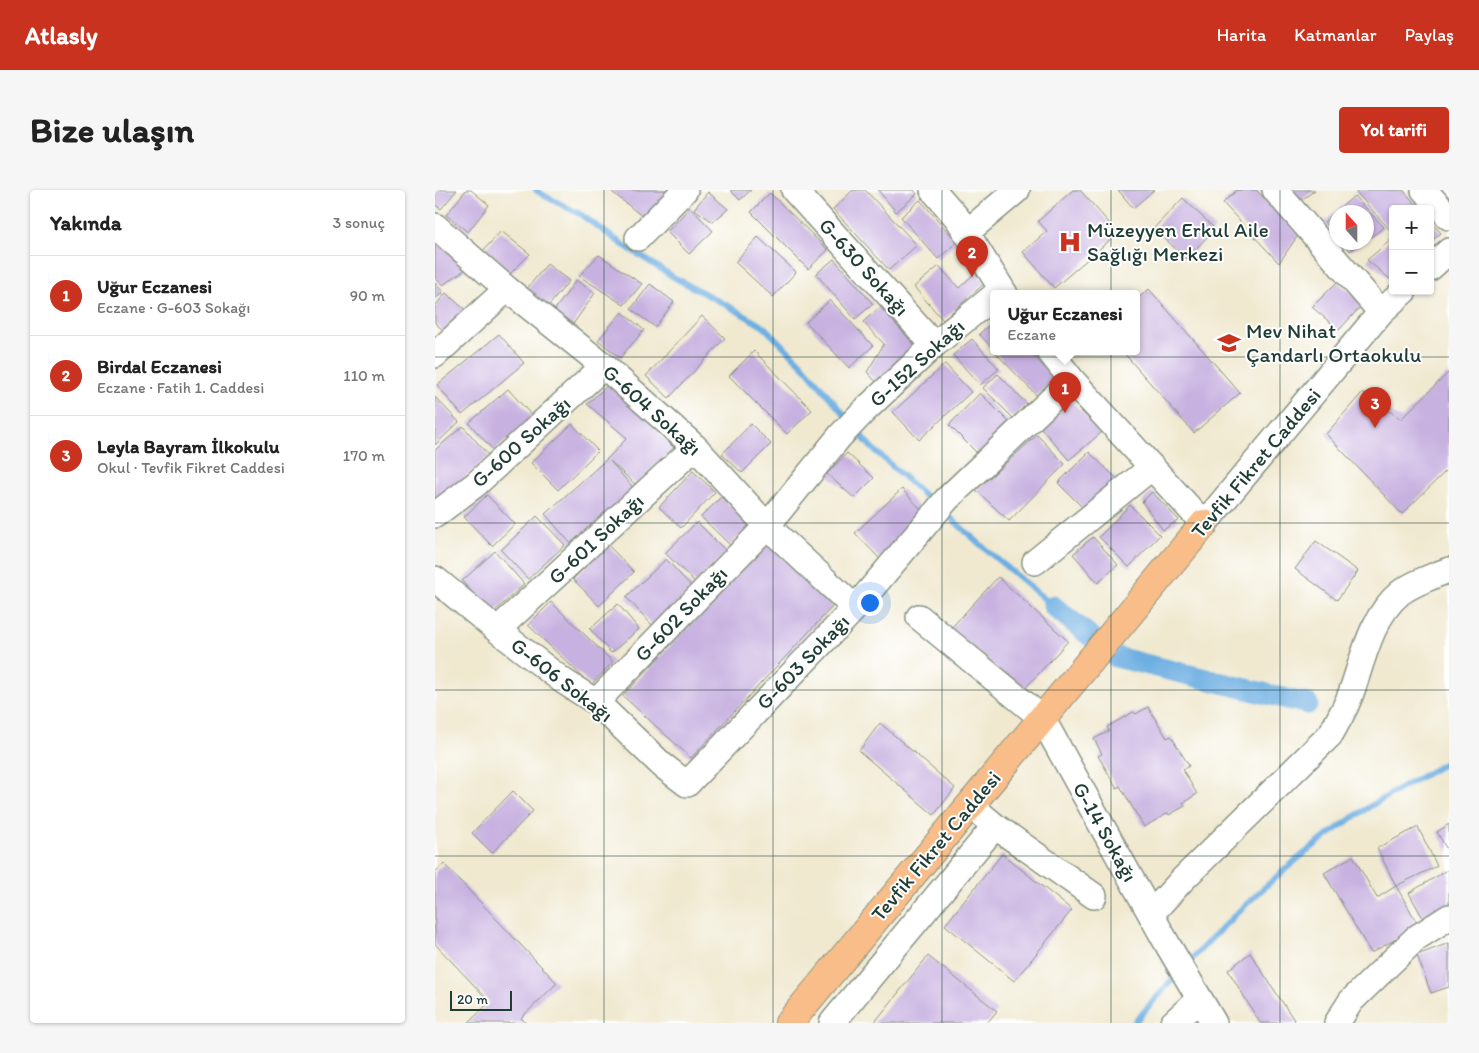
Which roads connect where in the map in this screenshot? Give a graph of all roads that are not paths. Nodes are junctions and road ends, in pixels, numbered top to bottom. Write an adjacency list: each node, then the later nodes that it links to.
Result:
1 (685, 190): 11 (street)
2 (794, 190): 19 (street, G-630 Sokağı)
3 (933, 190): 10 (street)
4 (992, 190): 10 (street)
5 (1017, 190): 10 (street)
6 (1275, 190): 18 (street)
7 (1423, 190): 8 (street)
8 (1449, 217)
9 (435, 226): 14 (street, G-604 Sokağı)
10 (962, 226): 15 (street)
11 (639, 238)
12 (1449, 251): 13 (street)
13 (1434, 264)
14 (507, 289): 20 (street); 22 (street, G-604 Sokağı)
15 (997, 290)
16 (1400, 295): 18 (street, Tevfik Fikret Caddesi)
17 (990, 301): 19 (street, G-152 Sokağı)
18 (1381, 312): 27 (street, Tevfik Fikret Caddesi)
19 (934, 345): 28 (street, G-152 Sokağı)
20 (435, 355)
21 (1052, 355): 23 (street)
22 (604, 366): 24 (street, G-604 Sokağı); 26 (street, G-600 Sokağı)
23 (1072, 380): 25 (street); 32 (street, G-603 Sokağı)
24 (695, 447): 28 (street, G-604 Sokağı); 34 (street, G-601 Sokağı)
25 (1152, 467): 27 (street); 29 (street)
26 (435, 515)
27 (1204, 524): 36 (main road, Tevfik Fikret Caddesi)
28 (767, 526): 32 (street, G-604 Sokağı); 35 (street, G-602 Sokağı)
29 (1035, 562)
30 (1449, 570): 41 (street)
31 (435, 579): 34 (street, G-606 Sokağı)
32 (855, 608): 37 (street, G-603 Sokağı)
33 (919, 617): 36 (street)
34 (497, 630): 35 (street, G-606 Sokağı)
35 (596, 702): 37 (street, G-606 Sokağı)
36 (1041, 718): 38 (main road, Tevfik Fikret Caddesi); 41 (street, G-14 Sokağı)
37 (687, 784)
38 (970, 804): 39 (street); 44 (main road, Tevfik Fikret Caddesi)
39 (995, 826): 40 (street); 45 (street)
40 (1093, 896)
41 (1151, 914): 43 (street, G-14 Sokağı)
42 (1449, 917): 48 (street)
43 (1196, 993): 46 (street); 47 (street)
44 (789, 1023)
45 (832, 1023)
46 (1173, 1023)
47 (1214, 1023)
48 (1337, 1023)

